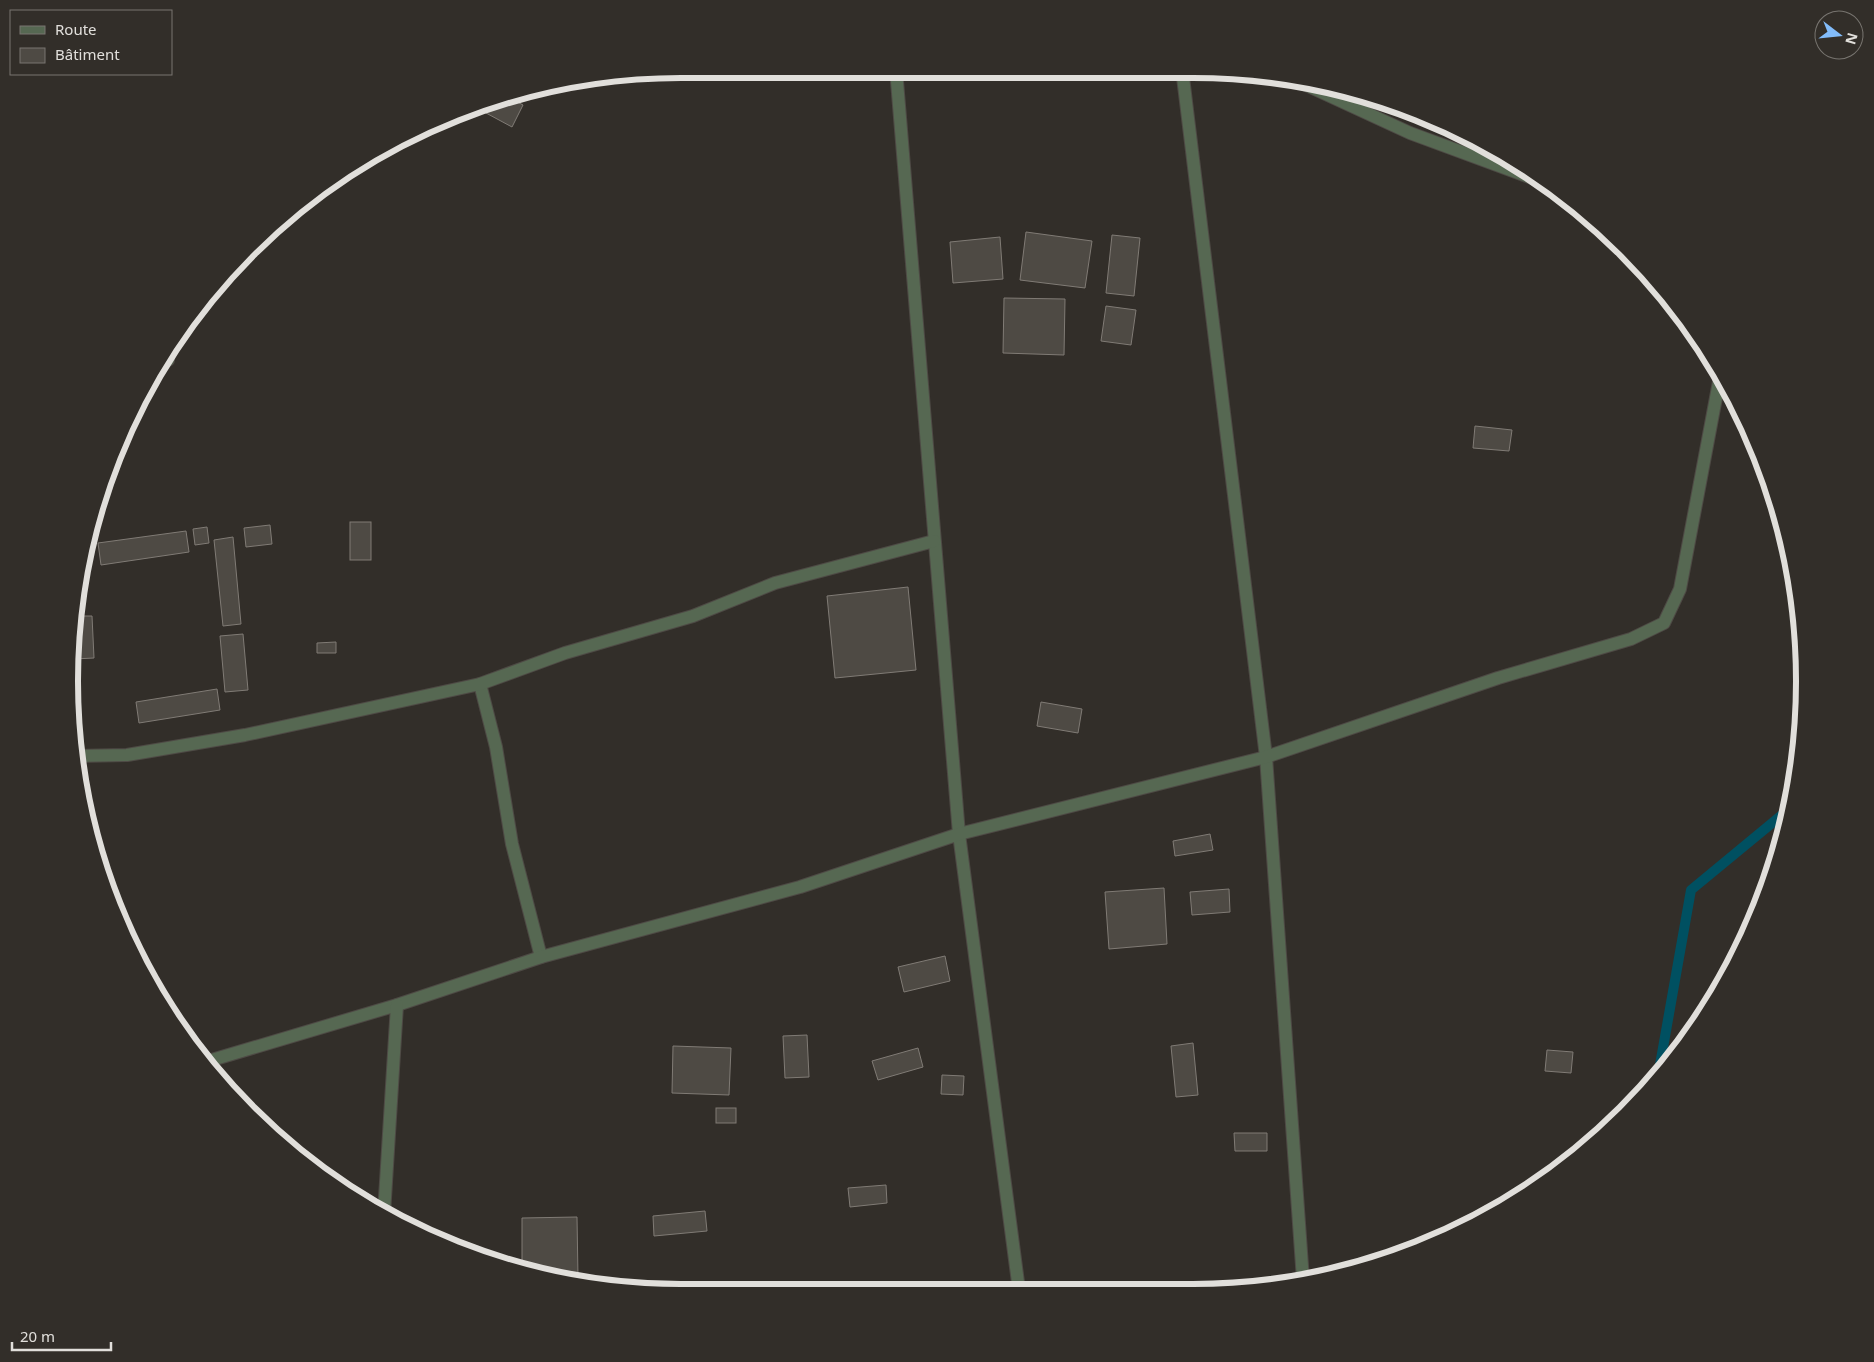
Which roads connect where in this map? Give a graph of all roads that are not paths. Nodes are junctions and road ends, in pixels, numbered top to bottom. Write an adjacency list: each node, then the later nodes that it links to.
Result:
1 (897, 78): 6 (street)
2 (1183, 78): 9 (street)
3 (1319, 91): 4 (street)
4 (1519, 173)
5 (1718, 383): 9 (street)
6 (934, 541): 7 (street); 10 (street)
7 (480, 684): 8 (street); 11 (street)
8 (83, 756)
9 (1266, 757): 10 (street); 15 (street)
10 (959, 834): 11 (street); 16 (street)
11 (541, 957): 12 (street)
12 (397, 1005): 13 (street); 14 (street)
13 (212, 1060)
14 (384, 1207)
15 (1303, 1274)
16 (1019, 1284)

